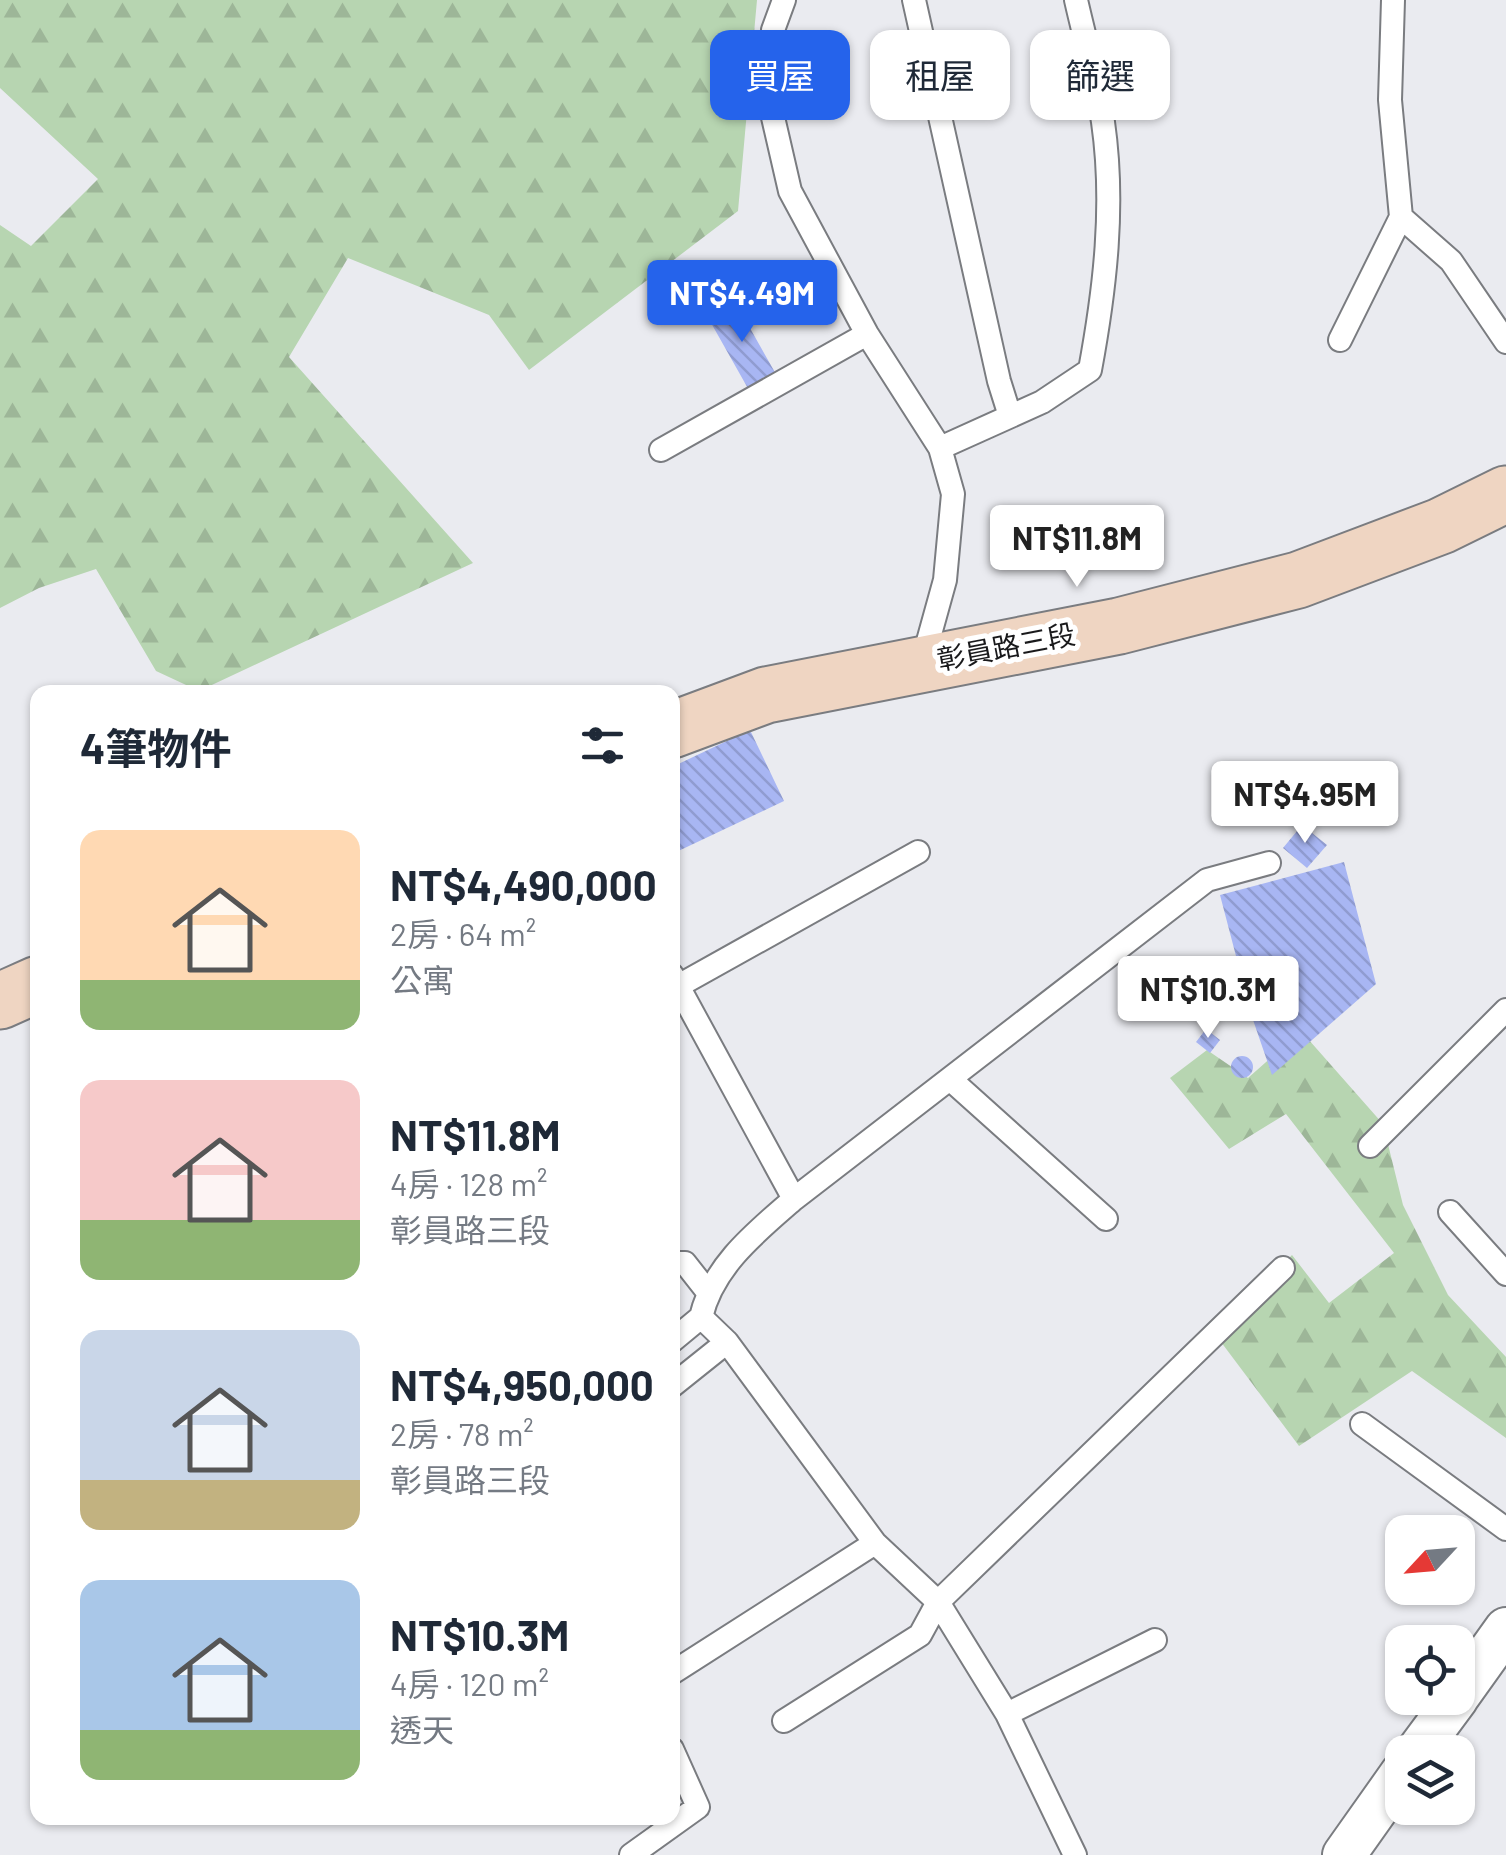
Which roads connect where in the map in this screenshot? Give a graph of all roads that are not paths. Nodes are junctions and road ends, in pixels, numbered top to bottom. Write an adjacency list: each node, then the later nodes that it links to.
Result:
1 (784, 0): 6 (lane)
2 (914, 0): 9 (lane)
3 (1076, 0): 9 (lane)
4 (1393, 0): 5 (lane)
5 (1401, 217): 7 (lane); 8 (lane)
6 (867, 334): 10 (lane); 11 (lane)
7 (1340, 340)
8 (1506, 342)
9 (1010, 416): 10 (lane)
10 (940, 448): 13 (lane)
11 (661, 450)
12 (1506, 494): 13 (main road, 彰員路三段)
13 (922, 663): 14 (main road, 彰員路三段)
14 (680, 727)
15 (918, 852): 17 (lane)
16 (1269, 863): 22 (lane)
17 (680, 978)
18 (30, 988): 20 (main road)
19 (680, 990): 24 (lane)
20 (0, 1001)
21 (1506, 1010): 23 (lane)
22 (950, 1079): 24 (lane); 26 (lane)
23 (1370, 1146)
24 (794, 1199): 30 (lane)
25 (1450, 1212): 29 (lane)
26 (1106, 1219)
27 (680, 1263): 30 (lane)
28 (1283, 1268): 38 (lane)
29 (1506, 1274)
30 (707, 1291): 31 (lane)
31 (701, 1317): 32 (lane); 33 (lane)
32 (680, 1334)
33 (726, 1342): 34 (lane); 37 (lane)
34 (680, 1379)
35 (1362, 1424): 36 (lane)
36 (1506, 1530)
37 (874, 1543): 38 (lane); 41 (lane)
38 (938, 1602): 43 (lane); 44 (lane)
39 (1506, 1629): 42 (street)
40 (1155, 1640): 43 (lane)
41 (680, 1668)
42 (1475, 1672)
43 (1006, 1714): 50 (lane)
44 (784, 1721)
45 (680, 1767): 47 (lane)
46 (1385, 1797): 51 (street)
47 (680, 1820)
48 (673, 1825): 49 (lane)
49 (632, 1855)
50 (1075, 1855)
51 (1344, 1855)

